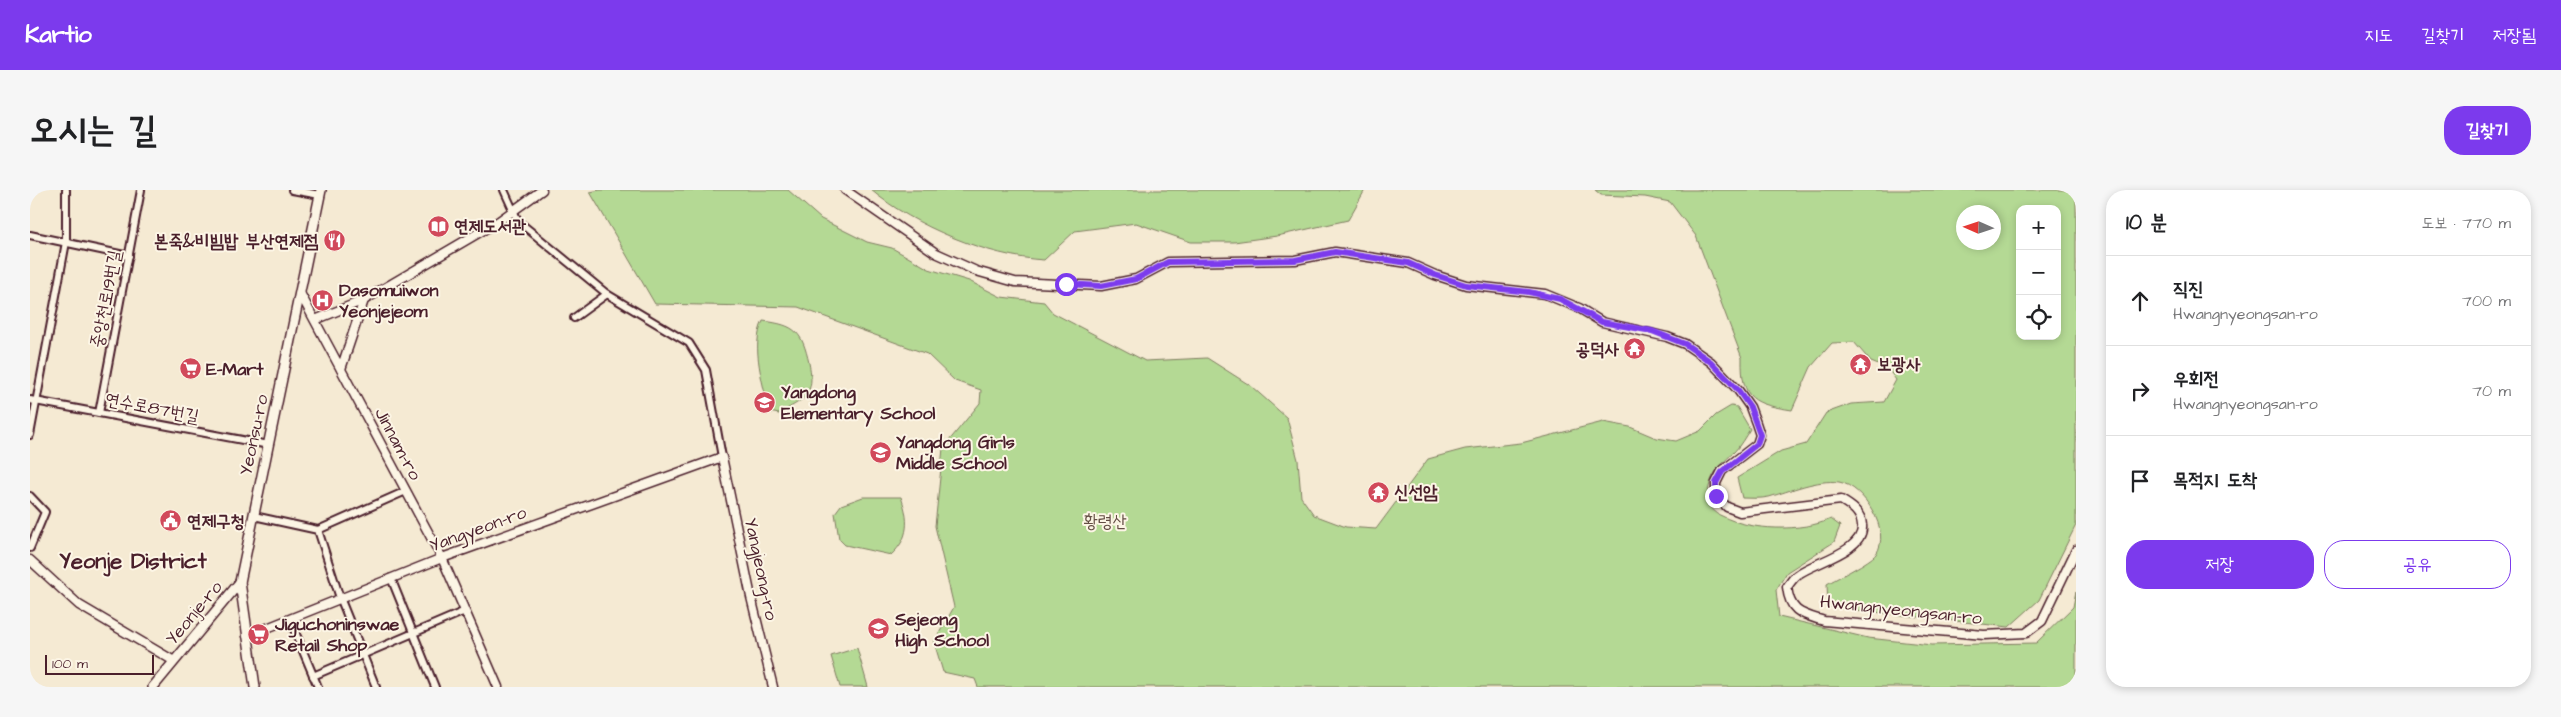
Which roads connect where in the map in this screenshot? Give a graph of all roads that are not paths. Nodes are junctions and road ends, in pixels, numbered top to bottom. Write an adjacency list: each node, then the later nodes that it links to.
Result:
1 (66, 190): 10 (street)
2 (141, 190): 11 (street, 중앙천로19번길)
3 (292, 190): 7 (street)
4 (504, 190): 8 (street)
5 (542, 190): 8 (street)
6 (845, 190): 28 (street, Hwangnyeongsan-ro)
7 (321, 193): 12 (main road, Yeonsu-ro)
8 (513, 212): 13 (street); 14 (street)
9 (30, 235): 10 (street)
10 (66, 242): 11 (street); 18 (street)
11 (129, 256): 19 (street, 중앙천로19번길)
12 (300, 293): 16 (street, Jinnam-ro); 21 (main road, Yeonsu-ro)
13 (607, 294): 15 (street); 22 (street)
14 (364, 300): 16 (street); 17 (street)
15 (574, 318)
16 (315, 320): 17 (street, Jinnam-ro)
17 (341, 369): 23 (street, Jinnam-ro)
18 (34, 401): 19 (street, 연수로87번길); 20 (street)
19 (99, 413): 21 (street, 연수로87번길)
20 (30, 435)
21 (269, 445): 25 (main road, Yeonsu-ro)
22 (722, 456): 29 (street, Yangyeon-ro); 47 (street, Yangjeong-ro)
23 (406, 491): 26 (street); 29 (street, Jinnam-ro)
24 (30, 496): 27 (street)
25 (254, 516): 26 (street); 32 (main road, Yeonsu-ro)
26 (318, 530): 33 (street)
27 (30, 548)
28 (2076, 550)
29 (442, 558): 31 (street, Yangyeon-ro); 34 (street, Jinnam-ro)
30 (30, 560): 39 (street)
31 (391, 578): 33 (street, Yangyeon-ro); 36 (street)
32 (240, 582): 37 (main road, Yeonsu-ro); 39 (main road, Yeonje-ro)
33 (342, 598): 35 (street, Yangyeon-ro); 38 (street)
34 (465, 611): 36 (street); 46 (street, Jinnam-ro)
35 (290, 620): 37 (street, Yangyeon-ro); 40 (street)
36 (413, 633): 38 (street); 45 (street)
37 (247, 636): 42 (main road, Yeonsu-ro)
38 (362, 653): 40 (street); 44 (street)
39 (174, 661): 41 (main road, Yeonje-ro)
40 (313, 676): 43 (street)
41 (153, 687)
42 (255, 687)
43 (318, 687)
44 (376, 687)
45 (435, 687)
46 (498, 687)
47 (773, 687)

